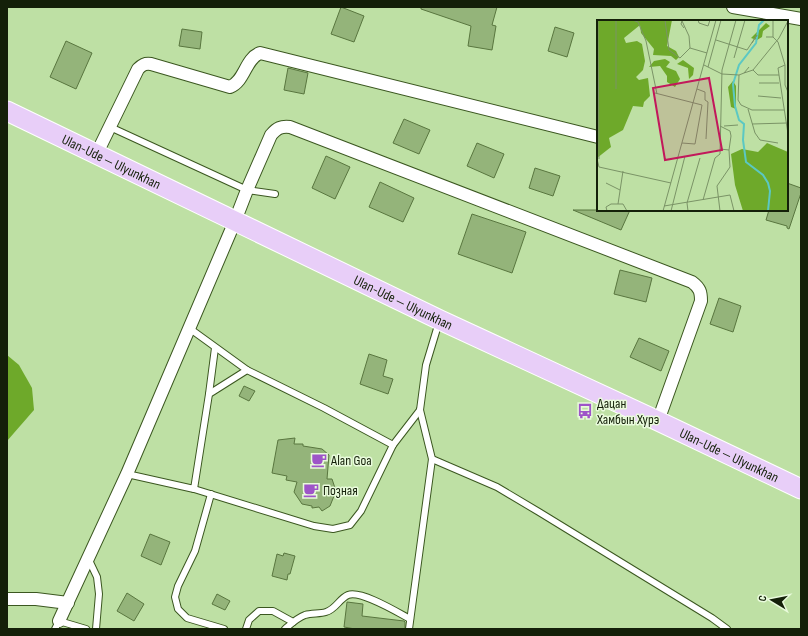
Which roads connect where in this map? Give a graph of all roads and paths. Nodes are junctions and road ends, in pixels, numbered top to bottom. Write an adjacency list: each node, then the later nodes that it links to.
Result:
1 (733, 7): 2 (street)
2 (801, 19)
3 (7, 111): 6 (main road, Ulan-Ude — Ulyunkhan)
4 (110, 127): 5 (street); 6 (street); 7 (lane)
5 (597, 137)
6 (97, 153): 9 (main road, Ulan-Ude — Ulyunkhan)
7 (246, 190): 8 (lane); 9 (street); 16 (street)
8 (274, 194)
9 (235, 221): 10 (main road, Ulan-Ude — Ulyunkhan); 11 (street)
10 (440, 320): 15 (lane); 16 (main road, Ulan-Ude — Ulyunkhan)
11 (189, 328): 12 (lane); 19 (street)
12 (215, 348): 13 (lane); 14 (lane)
13 (247, 370): 14 (lane); 17 (lane)
14 (209, 394): 20 (lane)
15 (420, 410): 17 (lane); 18 (lane)
16 (658, 421): 21 (main road, Ulan-Ude — Ulyunkhan)
17 (393, 446): 22 (lane)
18 (432, 459): 26 (lane); 35 (lane)
19 (127, 474): 20 (lane); 23 (street)
20 (194, 489): 22 (lane)
21 (801, 489)
22 (211, 494): 31 (lane)
23 (88, 558): 25 (street); 30 (lane)
24 (7, 599): 25 (street)
25 (68, 603): 28 (street)
26 (410, 619): 27 (lane); 34 (lane)
27 (293, 622): 32 (lane); 33 (lane)
28 (57, 625): 29 (lane)
29 (86, 629)
30 (96, 629)
31 (224, 629)
32 (246, 629)
33 (285, 629)
34 (409, 629)
35 (727, 629)

